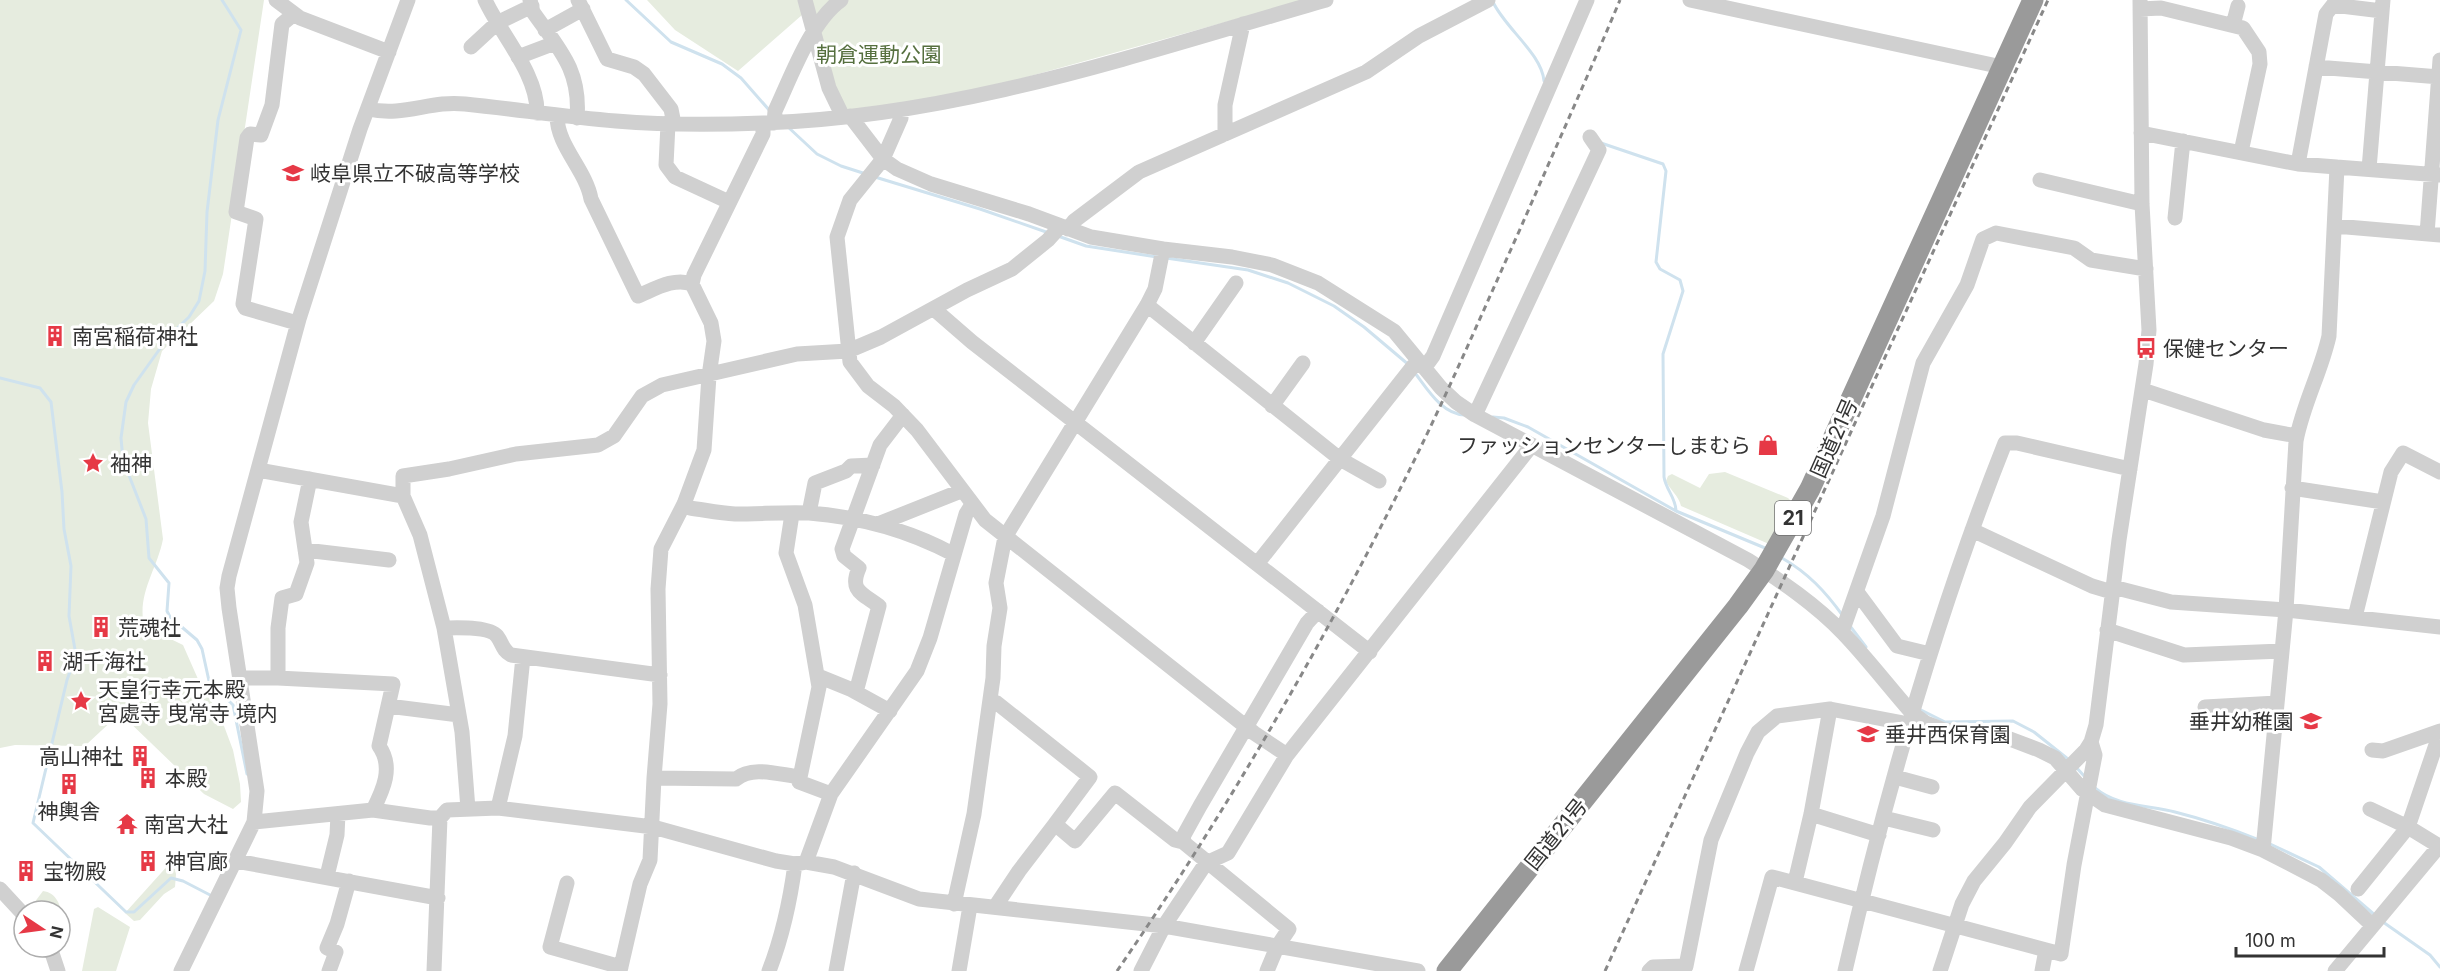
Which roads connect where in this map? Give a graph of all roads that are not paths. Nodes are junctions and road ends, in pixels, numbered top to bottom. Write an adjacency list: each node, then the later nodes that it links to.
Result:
1 (276, 0): 17 (street)
2 (408, 0): 25 (street)
3 (485, 0): 18 (street)
4 (806, 0): 22 (street)
5 (841, 0): 22 (street)
6 (1326, 0): 19 (street)
7 (1488, 0): 41 (street)
8 (1587, 0): 67 (street)
9 (1690, 0): 28 (street)
10 (2033, 0): 28 (highway, 国道21号 / 21)
11 (531, 3): 18 (street); 21 (street)
12 (580, 4): 21 (street); 39 (street)
13 (2140, 5): 16 (street); 40 (street)
14 (2382, 5): 29 (street); 30 (street)
15 (2238, 6): 20 (street)
16 (2187, 7): 20 (street)
17 (294, 14): 25 (street); 63 (street)
18 (497, 23): 24 (street); 26 (street)
19 (1243, 24): 33 (street); 41 (street)
20 (2233, 25): 44 (street)
21 (545, 30): 23 (street)
22 (814, 31): 36 (street); 38 (street)
23 (555, 43): 26 (street); 37 (street)
24 (471, 47)
25 (389, 52): 32 (street)
26 (518, 57): 34 (street)
27 (2440, 60): 31 (street)
28 (2002, 67): 99 (highway, 国道21号 / 21)
29 (2316, 68): 30 (street); 45 (street)
30 (2377, 72): 31 (street); 47 (street)
31 (2439, 77): 49 (street)
32 (368, 109): 34 (street); 63 (street)
33 (901, 110): 36 (street); 48 (street)
34 (537, 113): 35 (street)
35 (557, 116): 37 (street); 60 (street)
36 (846, 117): 38 (street); 48 (street)
37 (577, 118): 39 (street)
38 (768, 123): 39 (street); 51 (street)
39 (671, 124): 51 (street)
40 (2141, 133): 43 (street); 52 (street)
41 (1225, 134): 55 (street)
42 (1590, 137): 72 (street)
43 (2183, 141): 44 (street); 53 (street)
44 (2241, 152): 45 (street)
45 (2298, 164): 46 (street)
46 (2337, 167): 47 (street); 54 (street)
47 (2369, 169): 49 (street)
48 (874, 170): 55 (street); 65 (street)
49 (2436, 174): 56 (street)
50 (2040, 180): 52 (street)
51 (729, 202): 60 (street)
52 (2142, 204): 58 (street)
53 (2175, 218)
54 (2335, 226): 56 (street); 74 (street)
55 (1058, 231): 57 (street); 62 (street)
56 (2434, 235)
57 (1162, 255): 61 (street); 67 (street)
58 (2145, 269): 69 (street); 101 (street)
59 (1236, 283): 64 (street)
60 (692, 284): 68 (street)
61 (1147, 305): 64 (street); 73 (street)
62 (934, 309): 65 (street); 73 (street)
63 (297, 323): 79 (street)
64 (1194, 343): 70 (street)
65 (848, 351): 68 (street); 71 (street)
66 (1303, 363): 70 (street)
67 (1421, 363): 72 (street); 76 (street)
68 (709, 376): 85 (street); 87 (street)
69 (2143, 390): 74 (street); 78 (street)
70 (1272, 406): 76 (street)
71 (903, 415): 77 (street); 84 (street)
72 (1475, 415): 75 (street)
73 (1074, 422): 94 (street); 98 (street)
74 (2296, 436): 83 (street)
75 (1532, 445): 99 (street); 110 (street)
76 (1340, 459): 82 (street); 98 (street)
77 (873, 465): 89 (street); 91 (street)
78 (2130, 469): 93 (street); 100 (street)
79 (258, 470): 81 (street); 115 (street)
80 (2440, 472): 86 (street)
81 (310, 479): 85 (street); 95 (street)
82 (1379, 481)
83 (2292, 488): 86 (street); 102 (street)
84 (961, 491): 88 (street); 92 (street)
85 (402, 496): 106 (street)
86 (2383, 502): 104 (street)
87 (684, 504): 90 (street); 113 (street)
88 (971, 506): 94 (street); 96 (street)
89 (809, 513): 90 (street); 91 (street)
90 (792, 514): 114 (street)
91 (854, 519): 92 (street); 117 (street)
92 (878, 524): 96 (street)
93 (1972, 530): 100 (street); 111 (street)
94 (1005, 537): 118 (street); 126 (street)
95 (305, 550): 97 (street); 116 (street)
96 (953, 554): 124 (street)
97 (389, 560)
98 (1257, 564): 103 (street)
99 (1764, 570): 108 (street); 185 (highway, 国道21号 / 21)
100 (2113, 590): 102 (street); 107 (street)
101 (1857, 592): 108 (street); 111 (street)
102 (2286, 610): 104 (street); 109 (street)
103 (1318, 611): 110 (street); 126 (street)
104 (2355, 617): 105 (street)
105 (2440, 627)
106 (444, 628): 112 (street); 125 (street)
107 (2107, 630): 109 (street); 128 (street)
108 (1842, 632): 123 (street)
109 (2282, 651): 119 (street)
110 (1370, 652): 130 (street)
111 (1930, 654): 123 (street)
112 (523, 657): 113 (street); 138 (street)
113 (660, 675): 134 (street)
114 (818, 676): 117 (street); 132 (street)
115 (240, 678): 116 (street); 146 (street)
116 (278, 678): 120 (street)
117 (856, 692): 124 (street)
118 (990, 701): 147 (street); 168 (street)
119 (2277, 703): 121 (street); 154 (street)
120 (388, 706): 125 (street); 141 (street)
121 (2205, 707)
122 (1830, 709): 123 (street); 143 (street); 186 (street)
123 (1913, 710): 131 (street); 133 (street)
124 (890, 711): 136 (street)
125 (459, 715): 139 (street)
126 (1246, 727): 130 (street); 152 (street)
127 (2440, 732): 129 (street); 149 (street)
128 (2091, 742): 131 (street); 137 (street)
129 (2372, 750)
130 (1287, 755): 156 (street)
131 (2071, 764): 137 (street); 172 (street)
132 (800, 777): 134 (street); 136 (street)
133 (1895, 777): 135 (street); 145 (street)
134 (654, 778): 148 (street)
135 (1932, 787)
136 (831, 794): 157 (street)
137 (2089, 794): 154 (street); 174 (street)
138 (498, 808): 139 (street); 148 (street)
139 (468, 809): 144 (street)
140 (2370, 809): 149 (street)
141 (373, 810): 142 (street); 144 (street)
142 (338, 814): 146 (street); 159 (street)
143 (1811, 814): 151 (street); 161 (street)
144 (440, 818): 165 (street)
145 (1884, 818): 150 (street); 151 (street)
146 (254, 822): 155 (street)
147 (1055, 824): 152 (street); 169 (street)
148 (653, 827): 157 (street); 175 (street)
149 (2408, 827): 153 (street); 164 (street)
150 (1933, 830)
151 (1879, 835): 166 (street)
152 (1183, 842): 156 (street)
153 (2439, 846): 170 (street)
154 (2263, 850): 170 (street)
155 (236, 861): 159 (street); 176 (street)
156 (1206, 862): 171 (street); 173 (street)
157 (801, 863): 158 (street); 179 (street)
158 (854, 873): 168 (street); 180 (street)
159 (327, 876): 160 (street)
160 (348, 881): 165 (street); 177 (street)
161 (1795, 882): 166 (street); 187 (street)
162 (567, 884): 175 (street)
163 (0, 889): 167 (street)
164 (2358, 889)
165 (438, 898): 178 (street)
166 (1861, 899): 172 (street); 188 (street)
167 (12, 902)
168 (962, 905): 169 (street); 181 (street)
169 (995, 908): 171 (street)
170 (2372, 925): 191 (street)
171 (1164, 926): 173 (street); 182 (street)
172 (1953, 927): 174 (street); 189 (street)
173 (1277, 947): 183 (street); 184 (street)
174 (2046, 950): 190 (street)
175 (621, 969)
176 (181, 971)
177 (329, 971)
178 (434, 971)
179 (769, 971)
180 (836, 971)
181 (959, 971)
182 (1141, 971)
183 (1267, 971)
184 (1418, 971)
185 (1447, 971)
186 (1650, 971)
187 (1746, 971)
188 (1845, 971)
189 (1940, 971)
190 (2042, 971)
191 (2334, 971)

